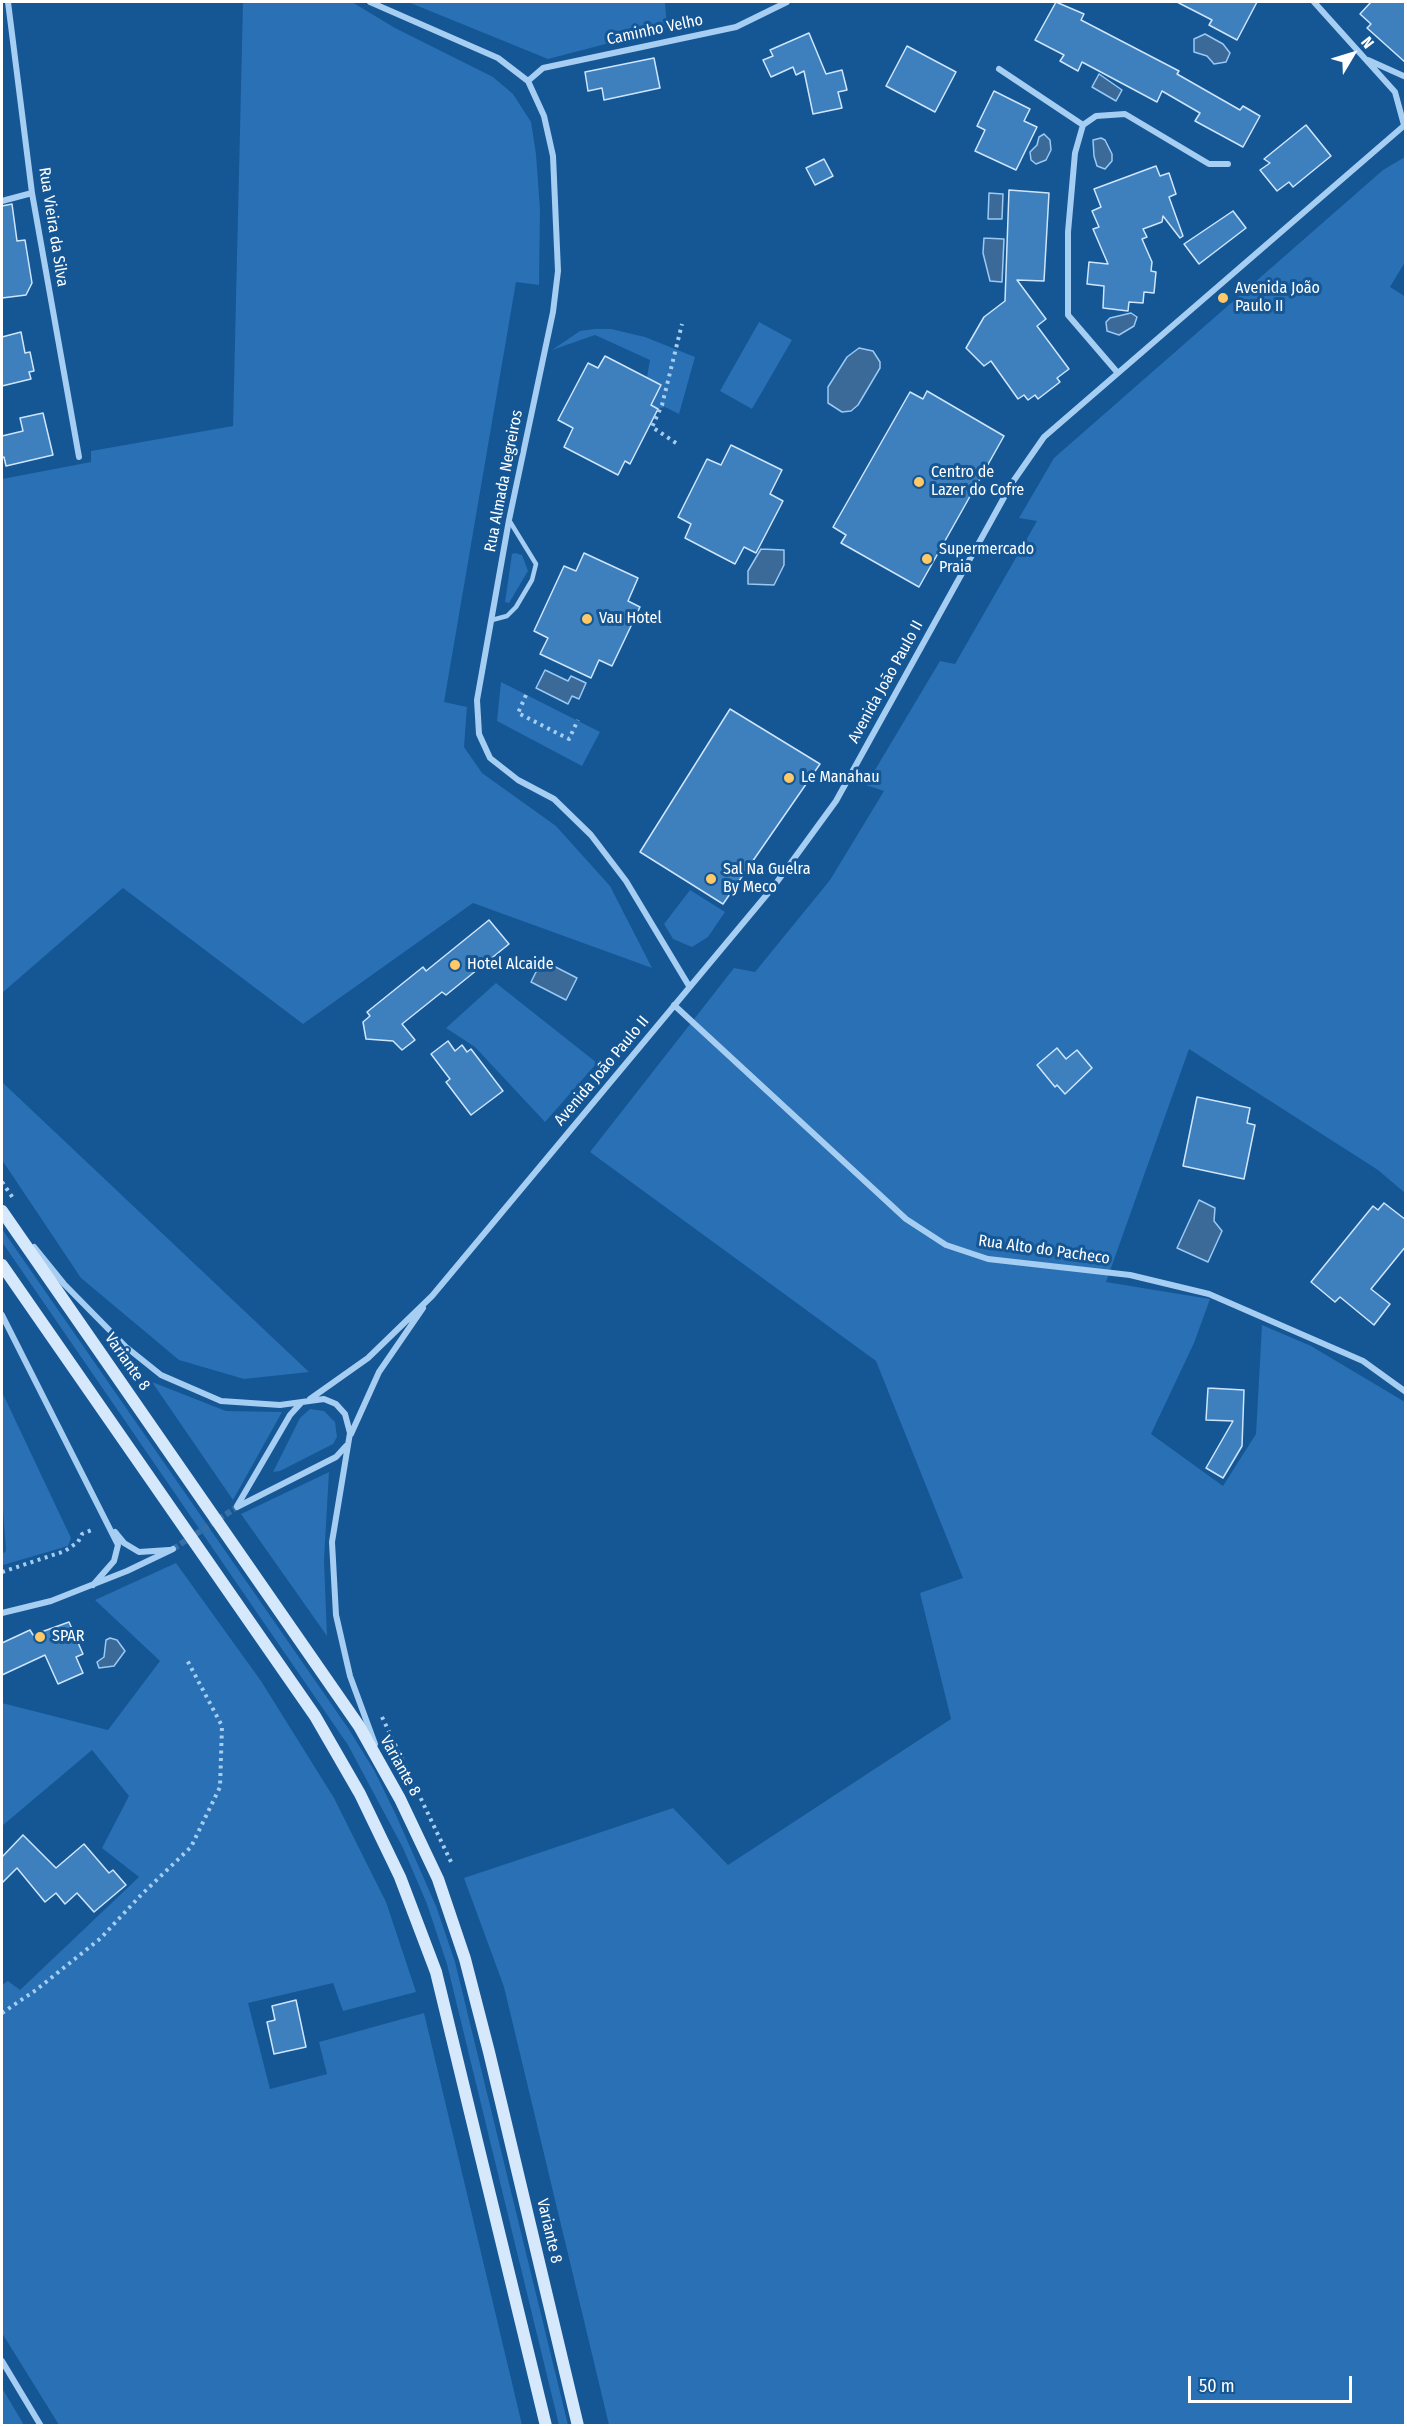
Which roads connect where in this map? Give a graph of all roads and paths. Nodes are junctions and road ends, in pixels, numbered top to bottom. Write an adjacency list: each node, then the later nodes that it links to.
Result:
1 (8, 2): 12 (street, Rua Vieira da Silva)
2 (370, 2): 8 (street, Rua Almada Negreiros)
3 (787, 2): 8 (street, Caminho Velho)
4 (1314, 2): 5 (street)
5 (1362, 57): 7 (street); 10 (street)
6 (999, 69): 9 (street)
7 (1406, 77)
8 (528, 81): 18 (street, Rua Almada Negreiros)
9 (1083, 125): 11 (street); 15 (street)
10 (1405, 125): 15 (street, Avenida João Paulo II)
11 (1228, 164)
12 (32, 193): 13 (street); 17 (street, Rua Vieira da Silva)
13 (2, 201)
14 (682, 324): 16 (path)
15 (1117, 372): 22 (street, Avenida João Paulo II)
16 (676, 443)
17 (79, 457)
18 (509, 520): 19 (street, Rua Almada Negreiros); 19 (lane)
19 (492, 620): 22 (street, Rua Almada Negreiros)
20 (526, 695): 21 (path)
21 (578, 720)
22 (689, 986): 23 (street, Avenida João Paulo II)
23 (675, 1005): 26 (street, Avenida João Paulo II); 28 (street, Rua Alto do Pacheco)
24 (2, 1209): 29 (street); 37 (main road, Variante 8)
25 (2, 1265): 40 (main road)
26 (432, 1296): 29 (street); 30 (street)
27 (2, 1315): 32 (street)
28 (1406, 1392)
29 (307, 1400): 30 (street); 30 (street)
30 (349, 1440): 37 (street)
31 (99, 1527): 33 (path)
32 (111, 1527): 34 (street); 34 (street)
33 (2, 1572)
34 (93, 1585): 35 (street)
35 (2, 1613)
36 (186, 1658): 38 (path)
37 (400, 1799): 42 (main road, Variante 8)
38 (2, 2013)
39 (2, 2361): 41 (street)
40 (544, 2422)
41 (41, 2426)
42 (578, 2426)

